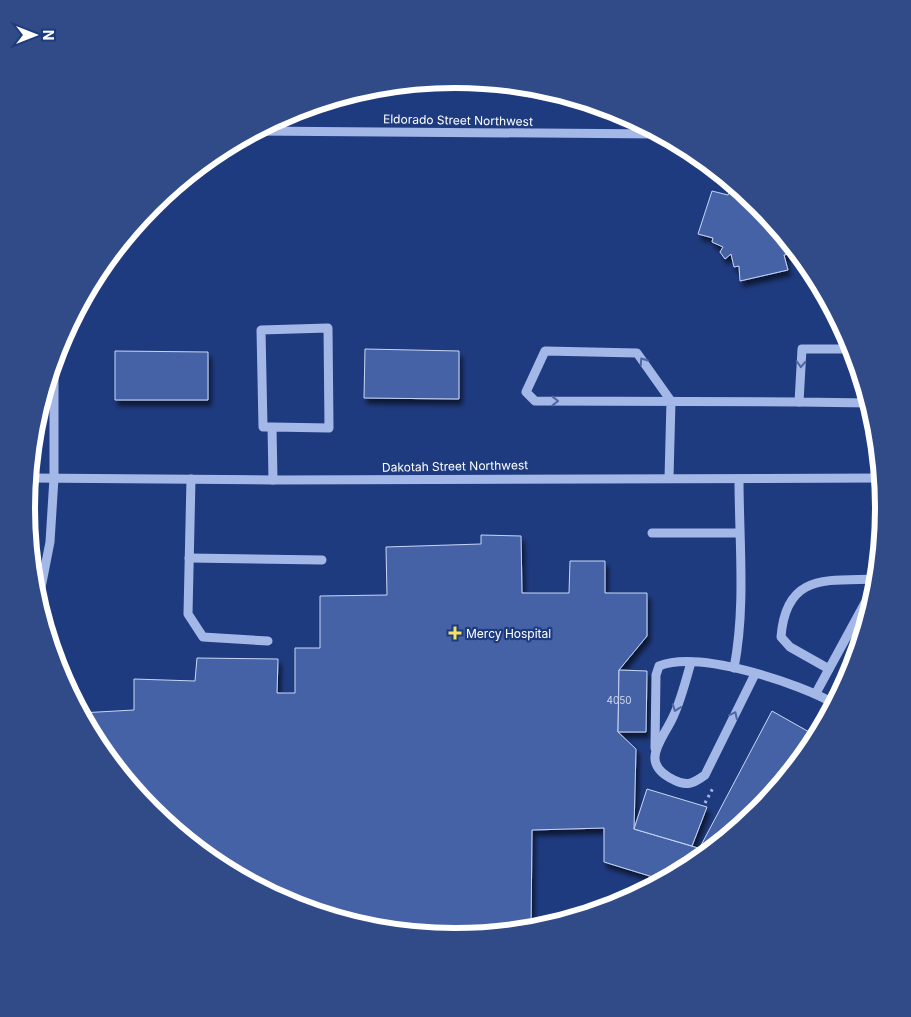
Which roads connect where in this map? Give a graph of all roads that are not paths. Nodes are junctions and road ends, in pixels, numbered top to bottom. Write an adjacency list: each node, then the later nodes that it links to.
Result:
1 (270, 131): 2 (street, Eldorado Street Northwest)
2 (647, 134)
3 (845, 350): 6 (street, one-way to 6)
4 (54, 383): 10 (street)
5 (670, 401): 5 (street, one-way to 5); 6 (street); 11 (street)
6 (799, 402): 7 (street)
7 (863, 403)
8 (272, 427): 8 (street); 15 (street)
9 (36, 478): 10 (street, Dakotah Street Northwest)
10 (54, 478): 13 (street, Dakotah Street Northwest); 21 (street)
11 (669, 478): 14 (street, Dakotah Street Northwest); 15 (street, Dakotah Street Northwest)
12 (875, 478): 14 (street, Dakotah Street Northwest)
13 (191, 479): 15 (street, Dakotah Street Northwest); 18 (street)
14 (739, 479): 17 (street)
15 (273, 480)
16 (652, 533): 17 (street)
17 (739, 533): 25 (street)
18 (189, 558): 19 (street); 23 (street)
19 (322, 560)
20 (870, 579): 26 (street)
21 (42, 583)
22 (866, 600): 26 (street)
23 (268, 642)
24 (691, 662): 25 (street); 30 (street, one-way to 30); 30 (street)
25 (734, 668): 27 (street)
26 (829, 669): 28 (street)
27 (755, 674): 28 (street); 30 (street, one-way to 27)
28 (816, 693): 29 (street)
29 (829, 701)
30 (655, 748)

